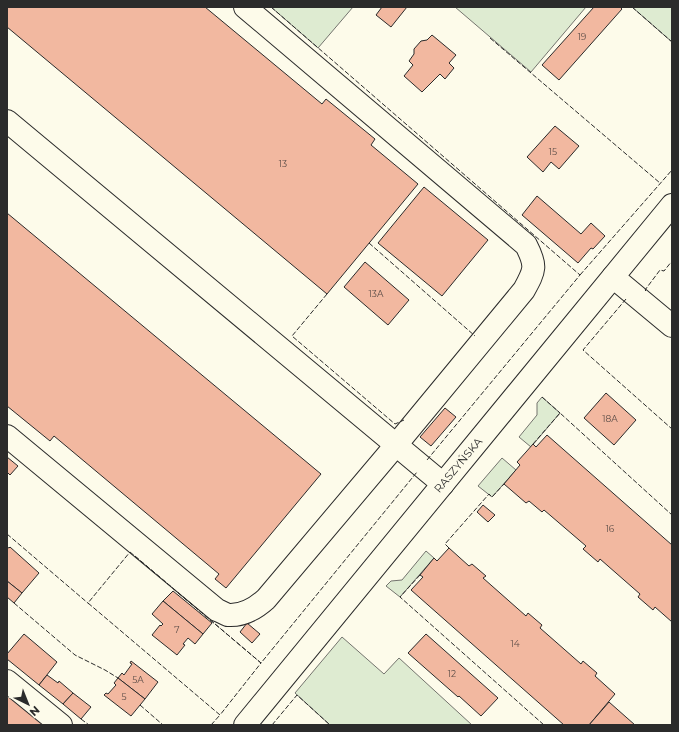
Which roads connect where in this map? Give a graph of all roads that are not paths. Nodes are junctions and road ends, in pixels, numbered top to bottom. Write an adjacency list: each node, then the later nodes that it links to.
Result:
1 (245, 7): 7 (street)
2 (7, 121): 7 (street)
3 (672, 205): 4 (street, RASZYŃSKA)
4 (613, 277): 5 (street); 8 (street, RASZYŃSKA)
5 (672, 326)
6 (7, 436): 7 (street)
7 (396, 445): 8 (street)
8 (443, 484): 11 (street, RASZYŃSKA)
9 (7, 681): 10 (street)
10 (61, 725)
11 (245, 725)

